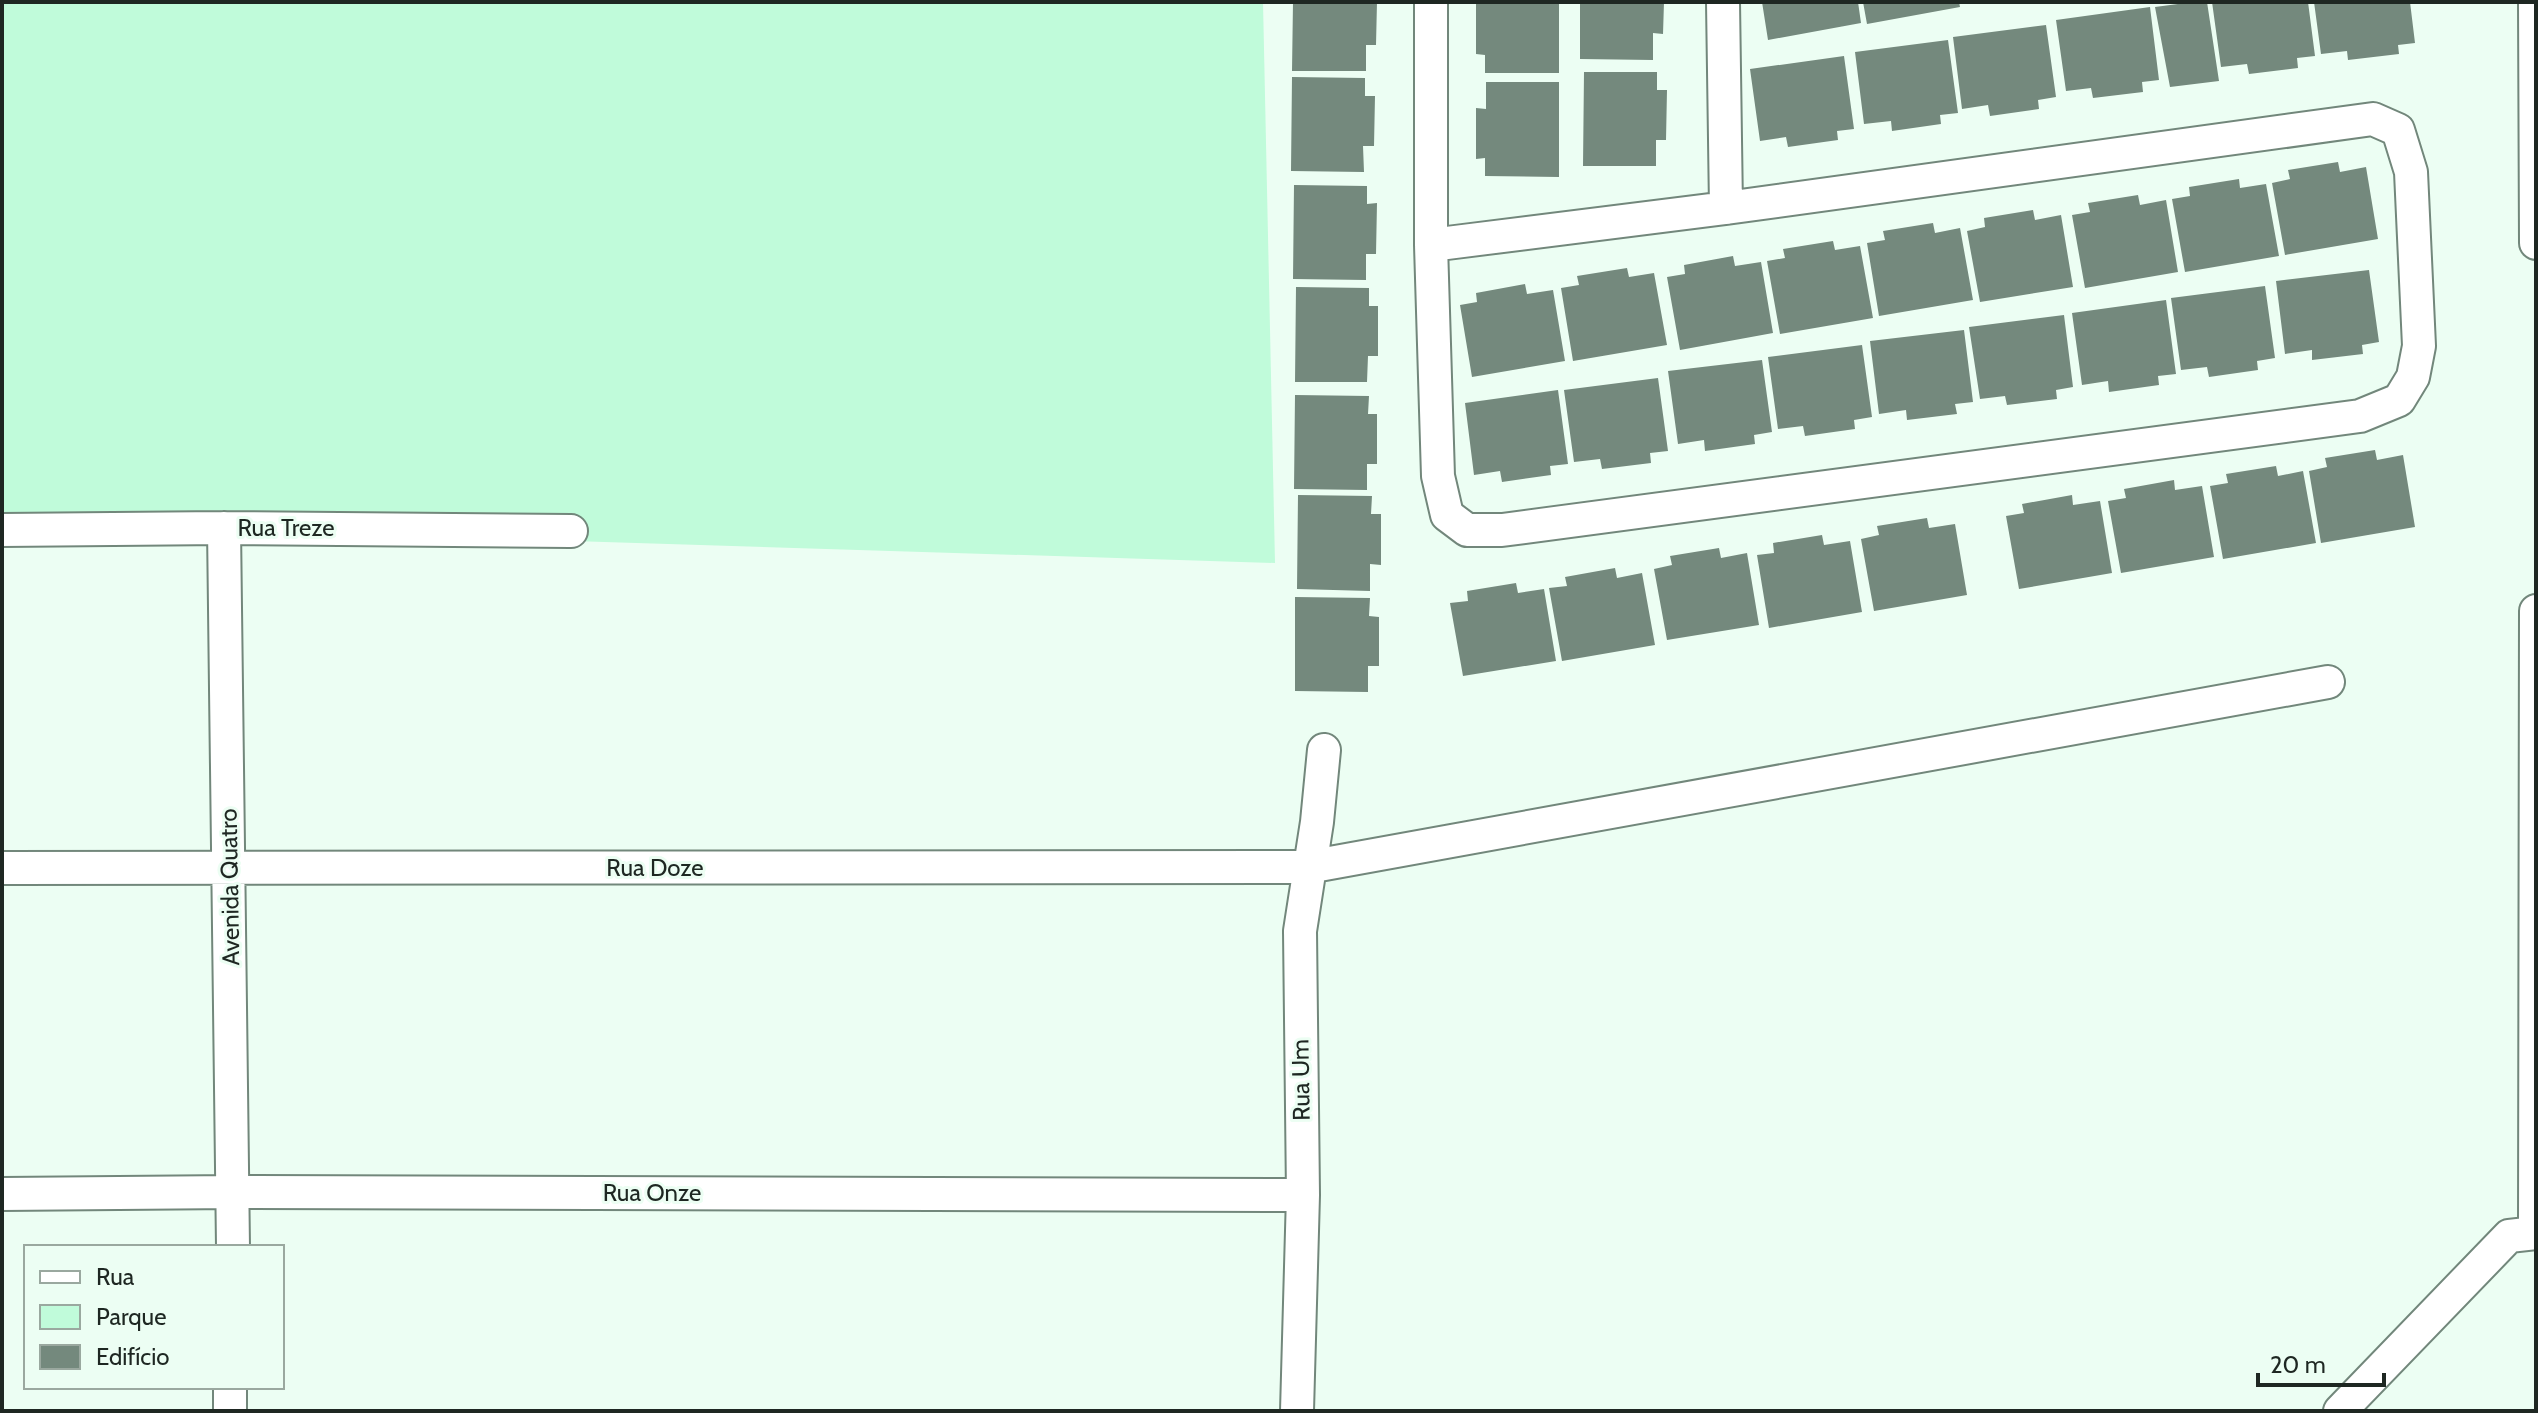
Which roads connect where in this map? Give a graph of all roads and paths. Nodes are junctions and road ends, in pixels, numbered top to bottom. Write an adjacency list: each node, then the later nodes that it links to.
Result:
1 (1431, 2): 7 (street)
2 (1723, 2): 5 (street)
3 (2535, 2): 4 (street)
4 (2535, 179): 6 (street)
5 (1726, 208): 7 (street); 7 (street)
6 (2536, 243)
7 (1431, 245)
8 (224, 528): 9 (street, Rua Treze); 10 (street, Rua Treze); 16 (street, Avenida Quatro)
9 (2, 530)
10 (571, 531)
11 (2536, 611): 20 (street)
12 (2328, 682): 14 (street, Rua Doze)
13 (1324, 750): 14 (street, Rua Um)
14 (1308, 867): 16 (street, Rua Doze); 19 (street, Rua Um)
15 (2, 868): 16 (street, Rua Doze)
16 (230, 869): 17 (street, Avenida Quatro)
17 (234, 1192): 18 (street, Rua Onze); 19 (street, Rua Onze); 21 (street, Avenida Quatro)
18 (2, 1194)
19 (1303, 1195): 24 (street, Rua Um)
20 (2536, 1233): 25 (street)
21 (233, 1245)
22 (230, 1389): 23 (street)
23 (230, 1411)
24 (1297, 1411)
25 (2340, 1411)

